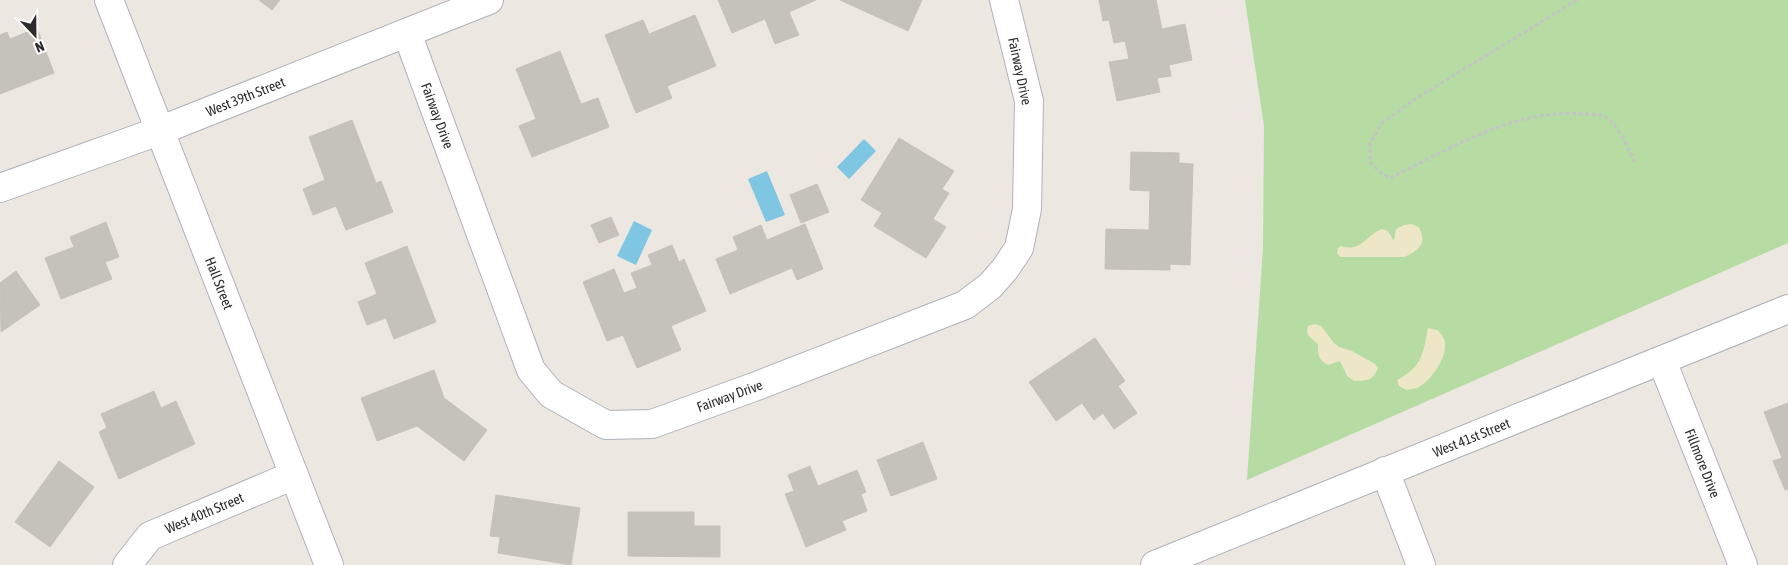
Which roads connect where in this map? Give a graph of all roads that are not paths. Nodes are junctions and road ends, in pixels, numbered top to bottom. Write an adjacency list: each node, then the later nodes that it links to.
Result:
1 (109, 0): 5 (street, Hall Street)
2 (489, 0): 4 (street, West 39th Street)
3 (1004, 0): 4 (street, Fairway Drive)
4 (407, 33): 5 (street, West 39th Street)
5 (159, 131): 6 (street, West 39th Street); 10 (street, Hall Street)
6 (0, 188)
7 (1788, 309): 8 (street, West 41st Street)
8 (1662, 361): 9 (street, West 41st Street); 15 (street, Fillmore Drive)
9 (1385, 471): 13 (street, West 41st Street); 14 (street)
10 (294, 475): 11 (street, West 40th Street); 12 (street, Hall Street)
11 (127, 565)
12 (329, 565)
13 (1155, 565)
14 (1421, 565)
15 (1743, 565)

